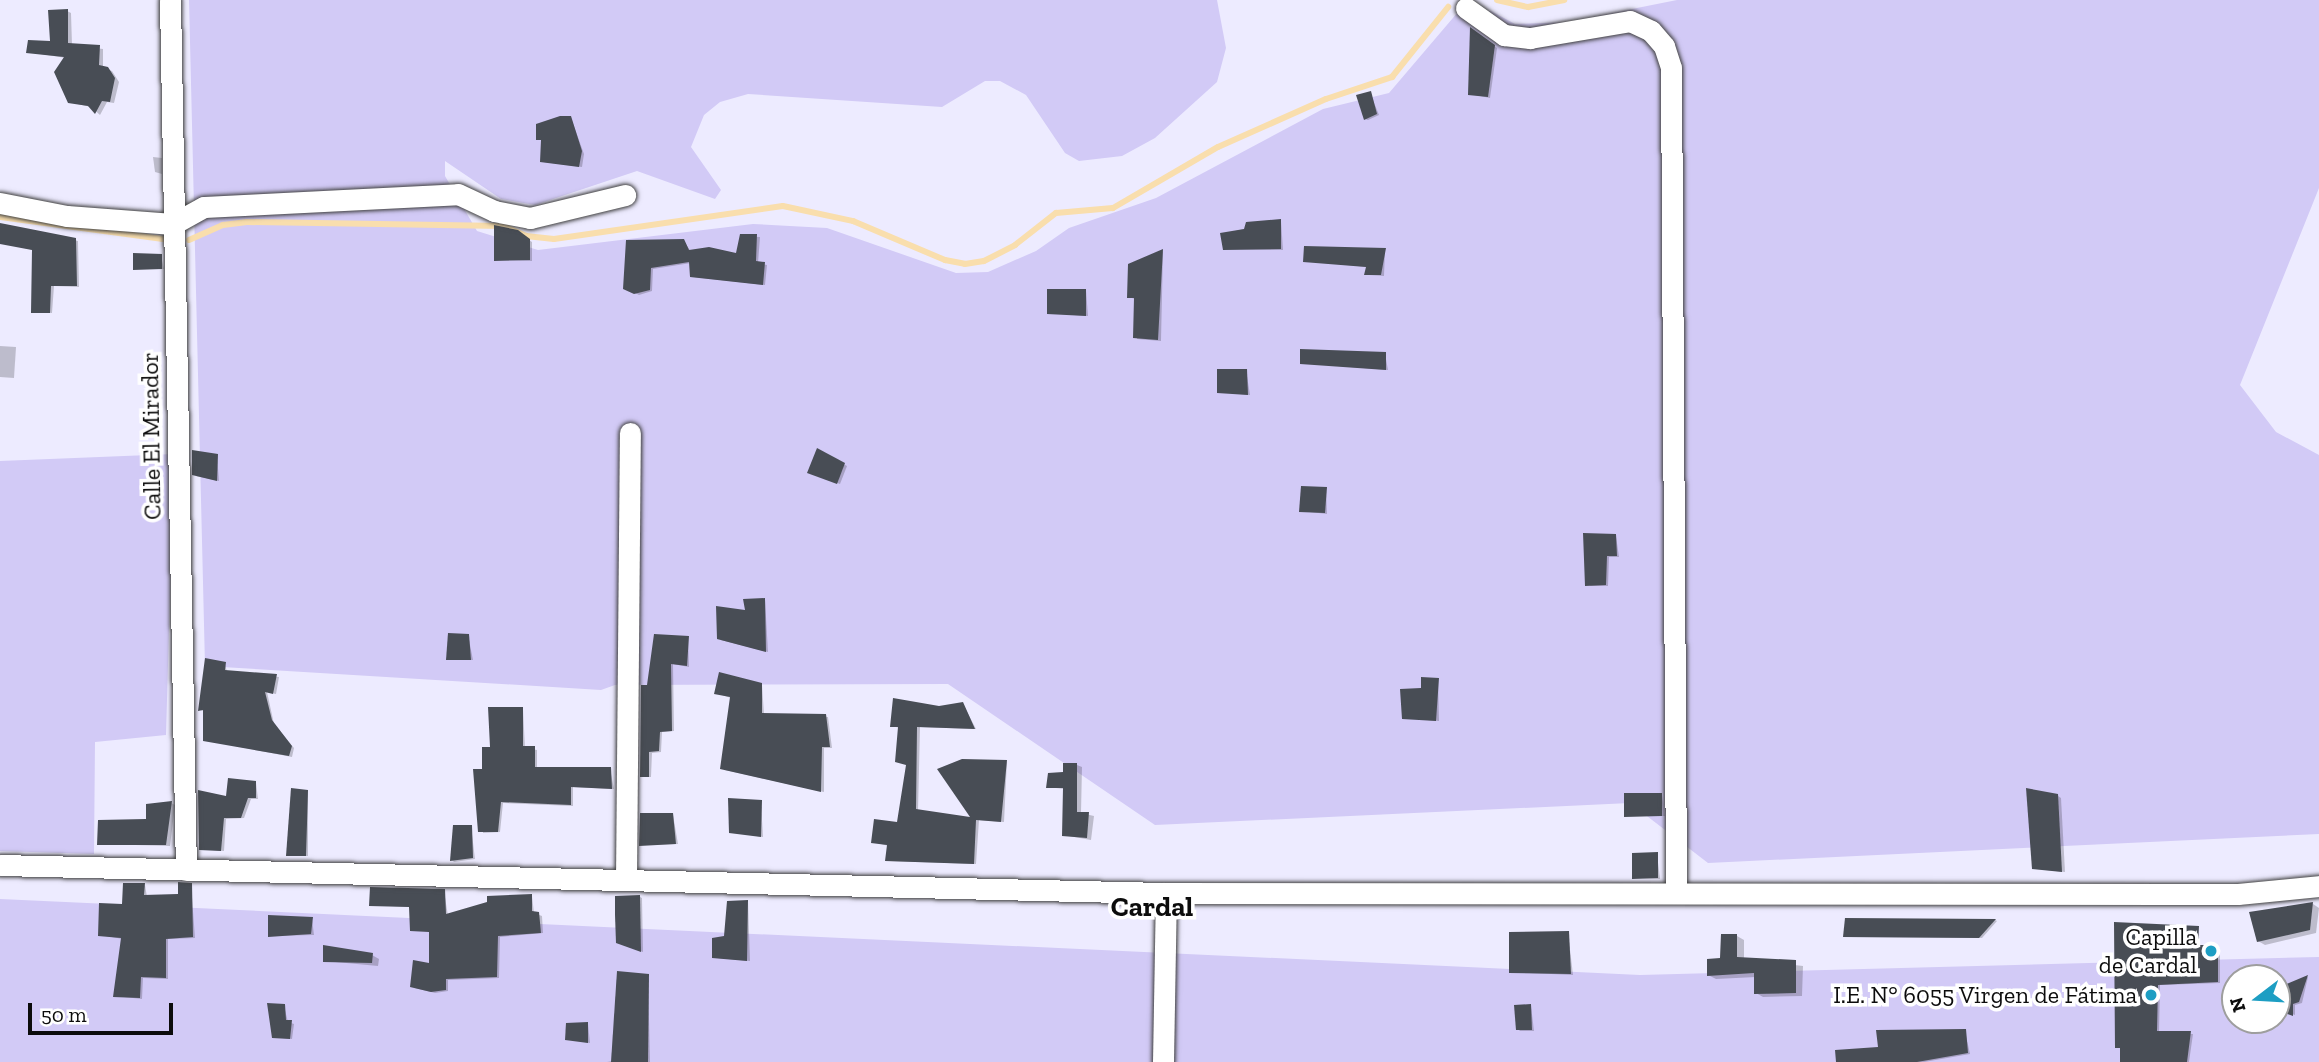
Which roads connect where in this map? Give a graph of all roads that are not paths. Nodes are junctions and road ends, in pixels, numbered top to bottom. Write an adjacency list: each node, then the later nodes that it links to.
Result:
1 (170, 0): 5 (street, Calle El Mirador)
2 (1466, 8): 12 (street)
3 (625, 195): 5 (street)
4 (0, 203): 5 (street)
5 (173, 224): 8 (street, Calle El Mirador)
6 (630, 433): 9 (street)
7 (0, 865): 8 (street)
8 (186, 870): 9 (street)
9 (626, 880): 11 (street)
10 (2319, 887): 12 (street)
11 (1166, 893): 12 (street); 13 (street)
12 (1676, 893)
13 (1163, 1062)

